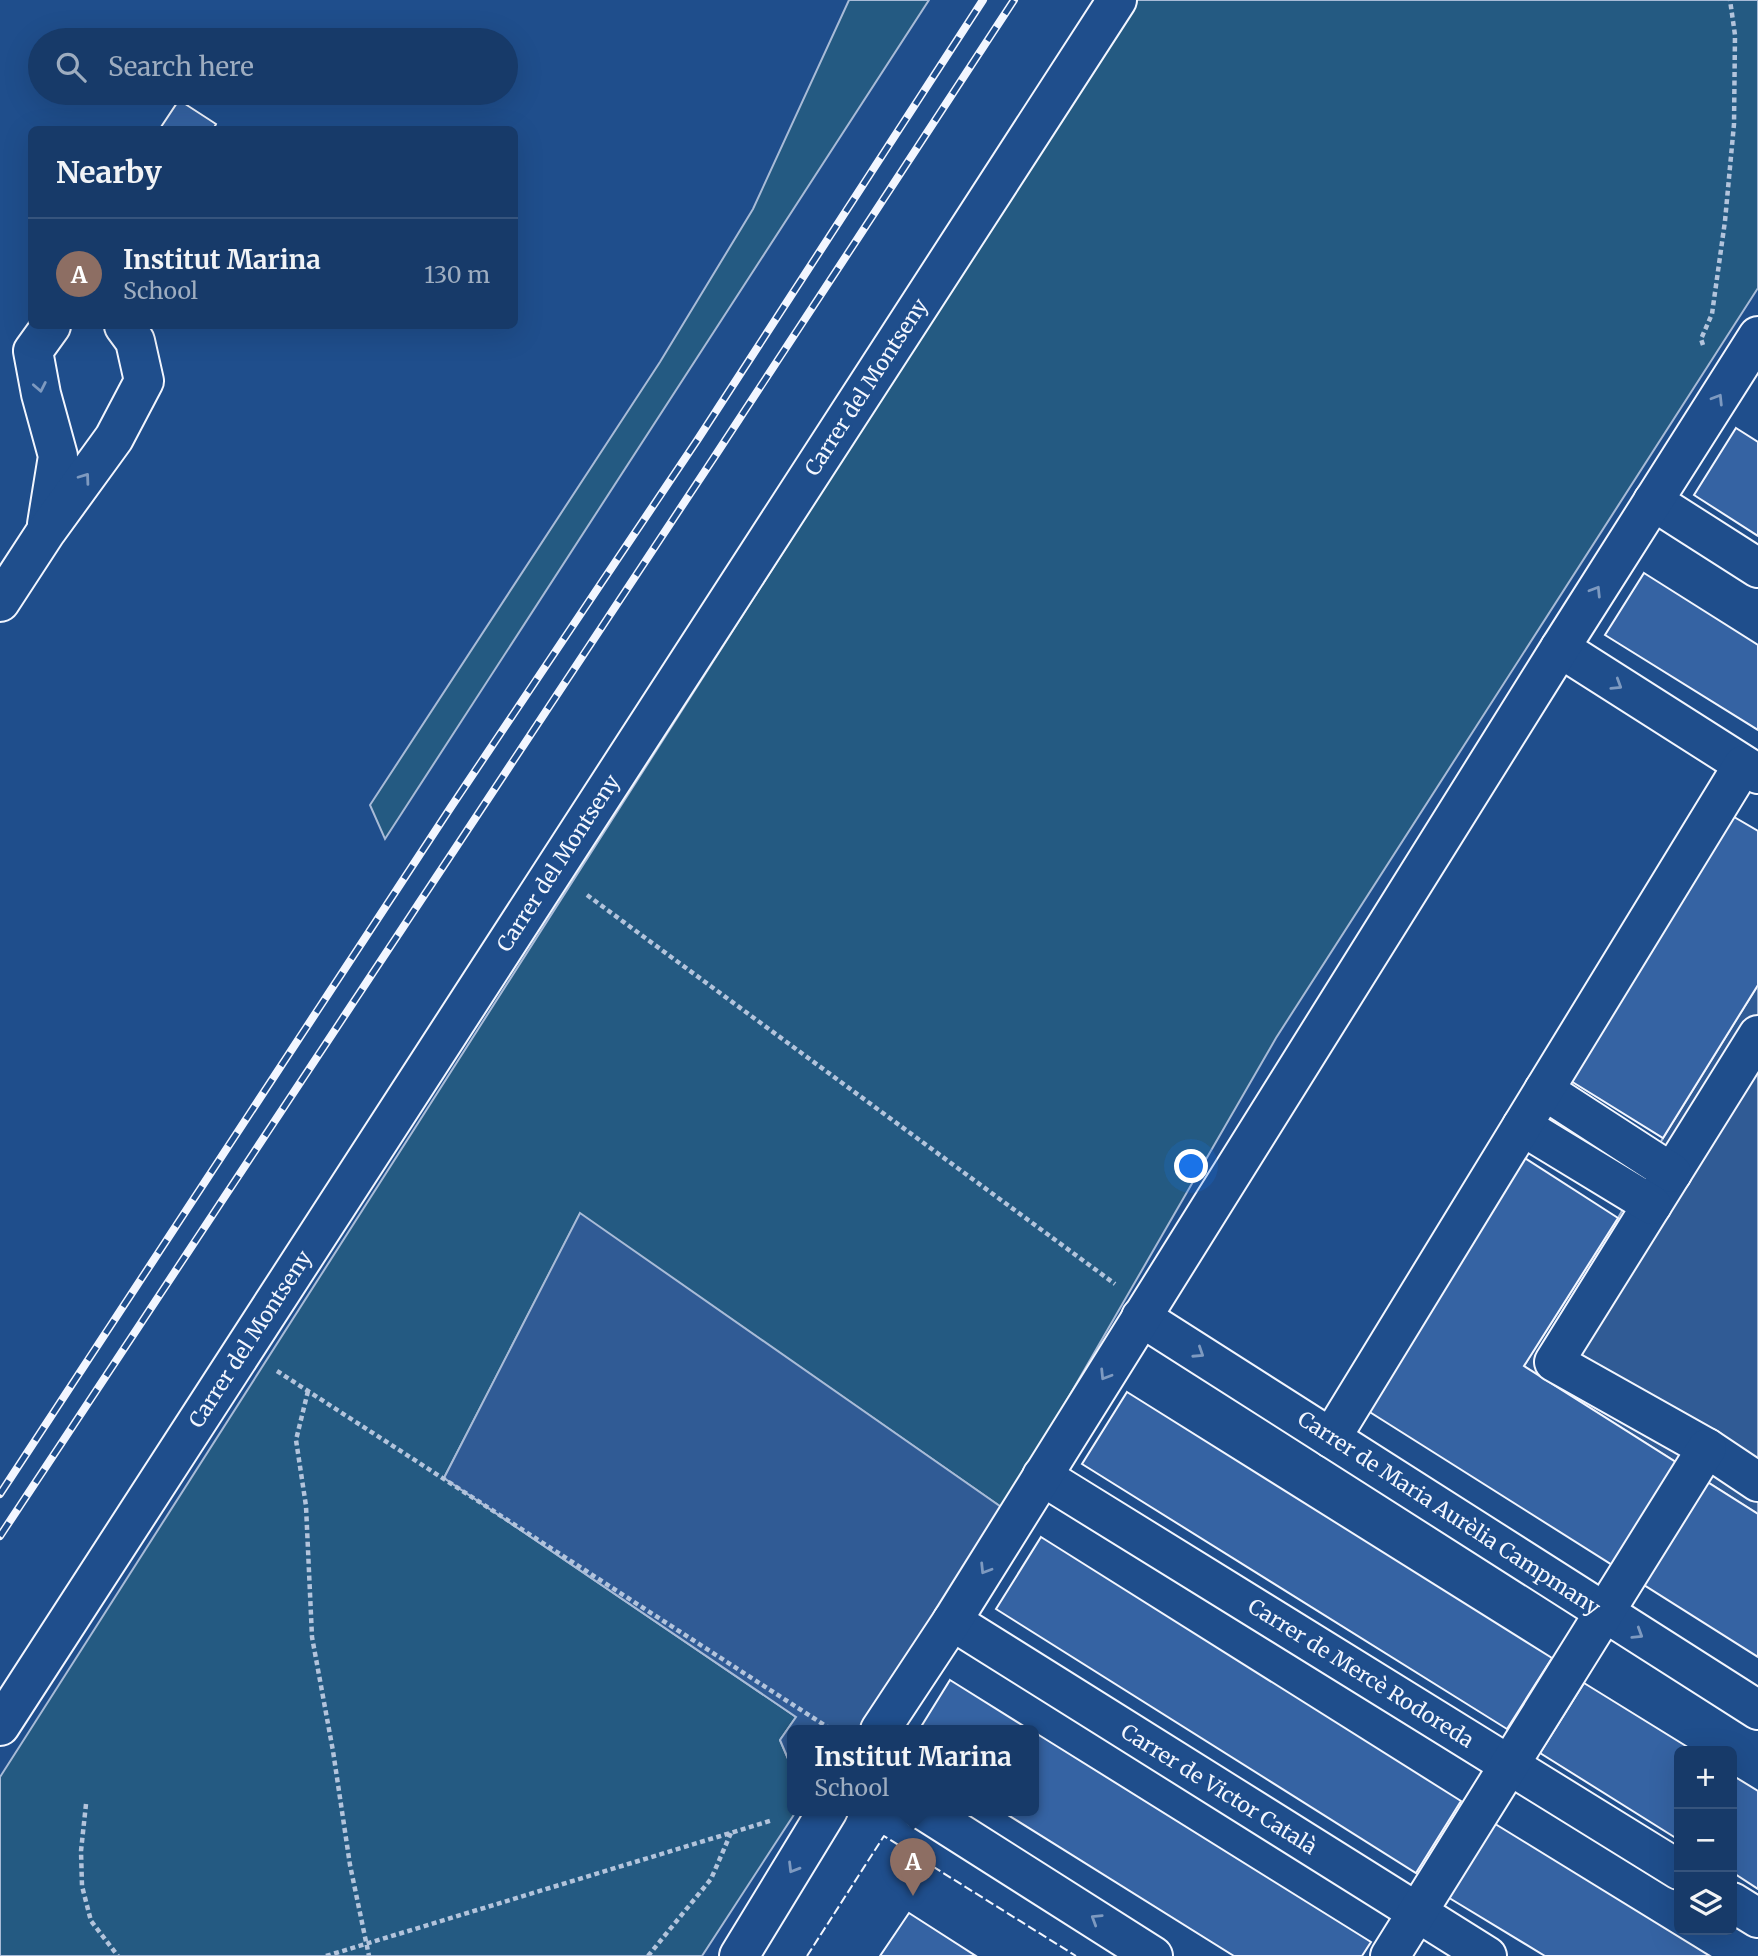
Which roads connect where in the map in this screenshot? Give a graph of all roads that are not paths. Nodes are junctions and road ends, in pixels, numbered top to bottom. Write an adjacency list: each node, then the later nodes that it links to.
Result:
1 (1116, 0): 25 (street, Carrer del Montseny)
2 (49, 329): 6 (street, one-way to 6)
3 (126, 329): 6 (street, one-way to 3)
4 (1754, 353): 5 (street, one-way to 4)
5 (1653, 501): 7 (street); 9 (street, one-way to 5)
6 (45, 533): 8 (street)
7 (1758, 568)
8 (0, 602)
9 (1560, 648): 10 (street, one-way to 10); 16 (street)
10 (1751, 769): 12 (street)
11 (1758, 1035): 14 (street)
12 (1544, 1090): 13 (street); 14 (street)
13 (1522, 1126): 15 (street); 17 (street)
14 (1672, 1173): 15 (street)
15 (1652, 1205): 18 (street)
16 (1144, 1312): 17 (street, Carrer de Maria Aurèlia Campmany, one-way to 17); 19 (street, one-way to 19)
17 (1331, 1438): 21 (street, Carrer de Maria Aurèlia Campmany)
18 (1707, 1448): 20 (street); 21 (street)
19 (1042, 1476): 22 (street, one-way to 22); 26 (street, Carrer de Mercè Rodoreda)
20 (1758, 1482)
21 (1604, 1612): 23 (street, Carrer de Maria Aurèlia Campmany, one-way to 23); 26 (street)
22 (952, 1621): 24 (street); 31 (street, Carrer de Victor Català)
23 (1758, 1710)
24 (883, 1725)
25 (0, 1726)
26 (1510, 1765): 29 (street, Carrer de Mercè Rodoreda); 31 (street)
27 (824, 1816): 33 (street, one-way to 33)
28 (932, 1816): 34 (street, one-way to 28)
29 (1674, 1867)
30 (1737, 1905): 32 (street)
31 (1417, 1912): 35 (street); 36 (street, Carrer de Victor Català)
32 (1758, 1918)
33 (739, 1956)
34 (1153, 1956)
35 (1390, 1956)
36 (1487, 1956)

